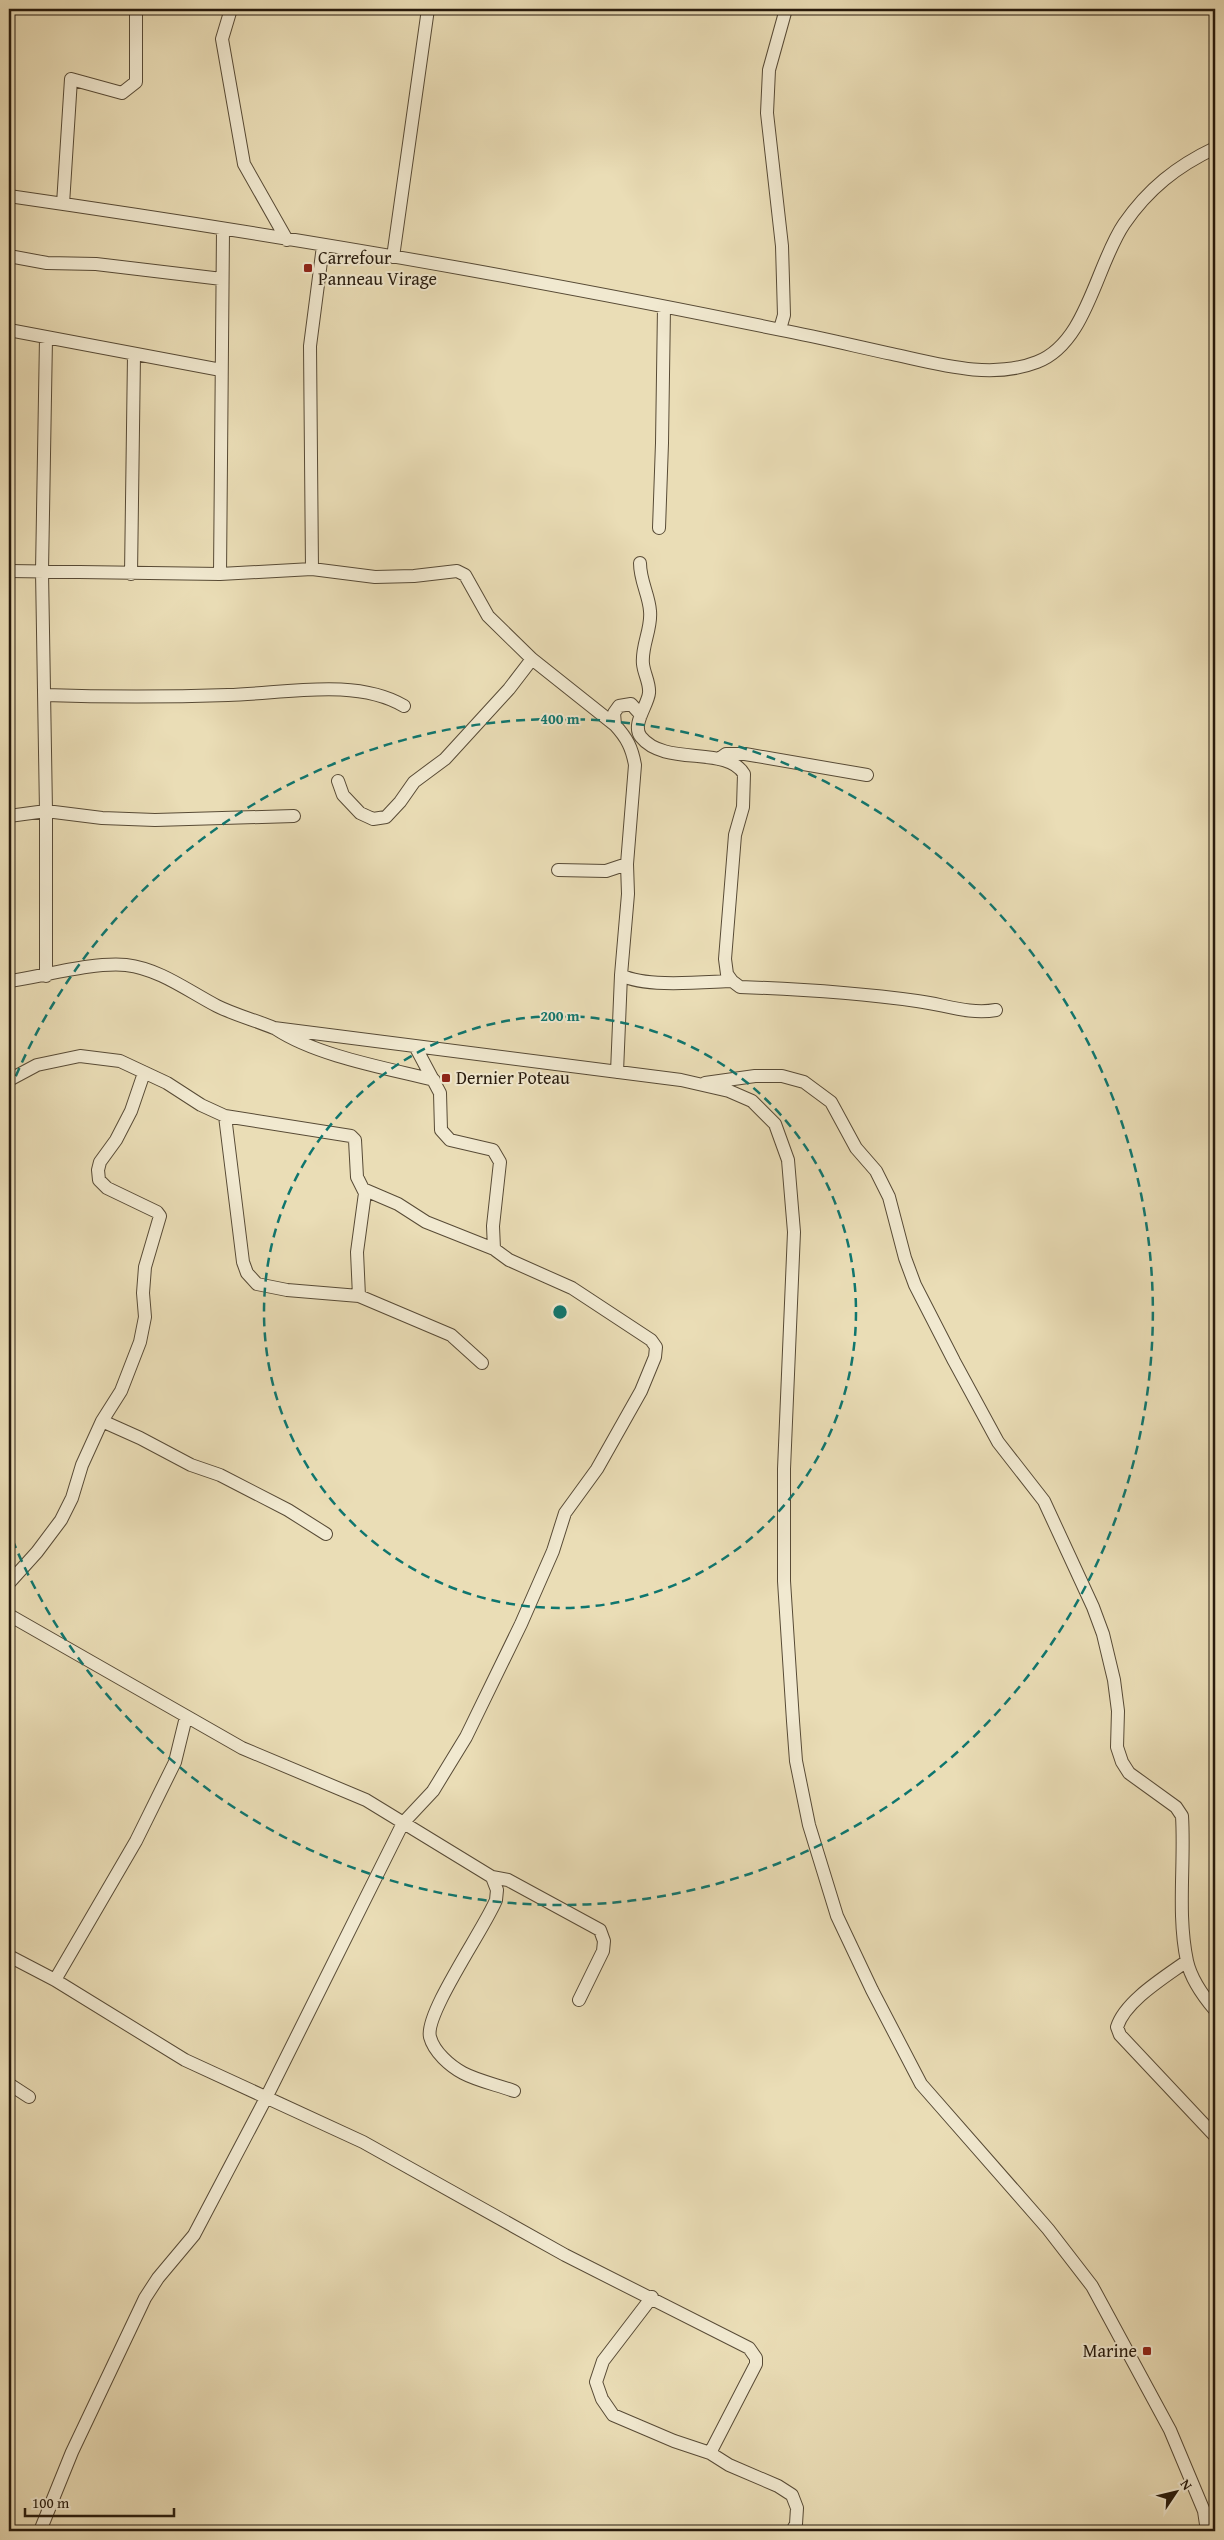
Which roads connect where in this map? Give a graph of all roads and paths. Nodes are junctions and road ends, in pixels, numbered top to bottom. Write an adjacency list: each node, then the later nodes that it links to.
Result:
1 (136, 9): 7 (street)
2 (231, 9): 9 (street)
3 (428, 9): 12 (street)
4 (786, 9): 16 (street)
5 (1215, 148): 16 (street)
6 (9, 196): 7 (street)
7 (63, 204): 8 (street)
8 (223, 230): 9 (street); 13 (street)
9 (287, 240): 10 (street)
10 (323, 246): 12 (street); 22 (street)
11 (9, 256): 13 (street)
12 (392, 257): 14 (street)
13 (222, 279): 19 (street)
14 (664, 307): 16 (street); 20 (street)
15 (9, 330): 17 (street)
16 (780, 330)
17 (46, 338): 18 (street); 24 (street)
18 (134, 355): 19 (street); 25 (street)
19 (221, 370): 26 (street)
20 (658, 528)
21 (640, 563): 30 (street)
22 (312, 569): 26 (street); 27 (street)
23 (9, 571): 24 (street)
24 (42, 571): 25 (street); 28 (street)
25 (130, 574): 26 (street)
26 (220, 574)
27 (532, 659): 31 (street); 35 (street)
28 (44, 695): 29 (street); 36 (street)
29 (404, 706)
30 (641, 715): 31 (street); 32 (street)
31 (615, 725): 32 (street)
32 (632, 734): 33 (street); 39 (street)
33 (719, 759): 34 (street); 44 (street)
34 (867, 775)
35 (338, 781)
36 (46, 811): 37 (street); 38 (street); 42 (street)
37 (9, 816)
38 (294, 816)
39 (627, 864): 40 (street); 41 (street)
40 (558, 870)
41 (621, 975): 44 (street); 48 (street)
42 (46, 976): 43 (street); 46 (street)
43 (9, 981)
44 (732, 981): 45 (street)
45 (996, 1010)
46 (274, 1028): 47 (street); 51 (street)
47 (415, 1046): 48 (street); 51 (street)
48 (617, 1072): 52 (street)
49 (144, 1073): 50 (street); 53 (street); 58 (street)
50 (9, 1080)
51 (434, 1080): 55 (street)
52 (695, 1085): 66 (street); 79 (street)
53 (225, 1116): 54 (street); 56 (street)
54 (363, 1188): 55 (street); 56 (street)
55 (494, 1249): 63 (street)
56 (359, 1296): 57 (street)
57 (482, 1363)
58 (102, 1422): 59 (street); 60 (street)
59 (326, 1534)
60 (9, 1583)
61 (9, 1615): 62 (street)
62 (186, 1717): 63 (street); 67 (street)
63 (403, 1823): 64 (street); 73 (street)
64 (492, 1877): 68 (street); 71 (street)
65 (9, 1956): 67 (street)
66 (1187, 1962): 69 (street); 74 (street)
67 (55, 1980): 73 (street)
68 (579, 2000)
69 (1215, 2010)
70 (9, 2084): 72 (street)
71 (514, 2091)
72 (29, 2097)
73 (266, 2098): 75 (street); 77 (street)
74 (1215, 2136)
75 (652, 2297): 76 (street); 76 (street)
76 (710, 2453): 78 (street)
77 (40, 2531)
78 (792, 2531)
79 (1207, 2531)

